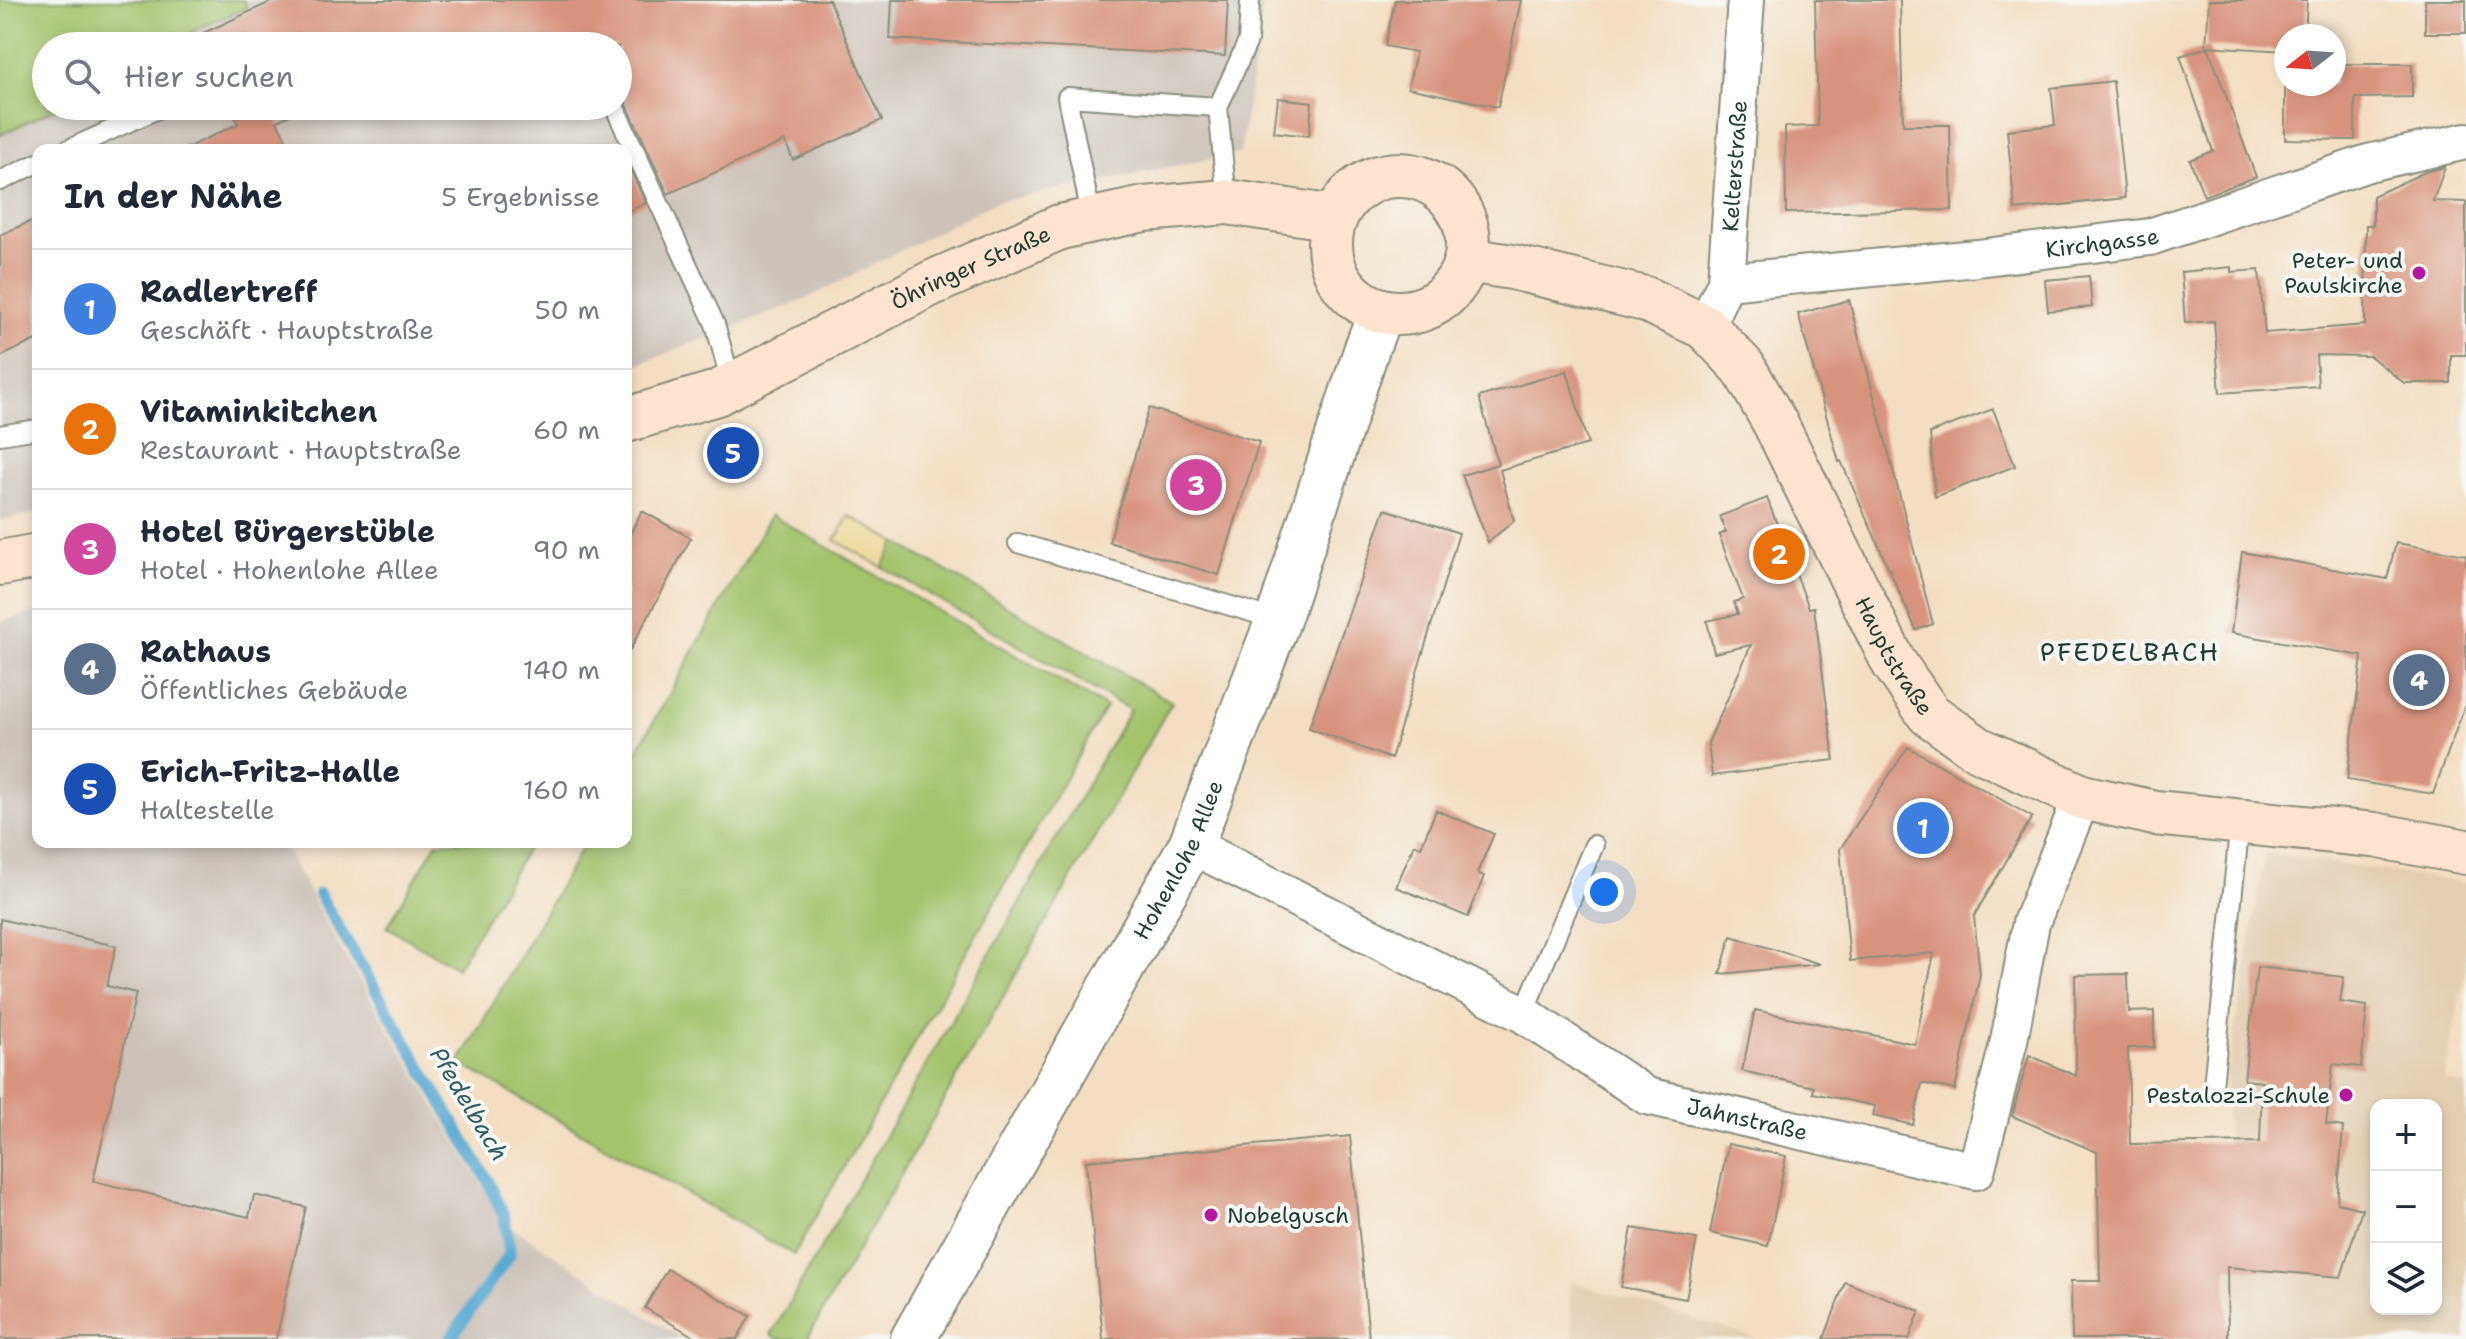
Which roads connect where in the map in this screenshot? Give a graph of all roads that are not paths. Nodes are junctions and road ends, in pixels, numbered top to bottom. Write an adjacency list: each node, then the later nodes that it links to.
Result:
1 (1250, 0): 3 (lane)
2 (1746, 0): 16 (street, Kelterstraße)
3 (1218, 107): 12 (lane); 14 (lane)
4 (133, 120): 7 (lane)
5 (620, 120): 8 (lane)
6 (2466, 141): 16 (street, Kirchgasse)
7 (80, 144)
8 (632, 144)
9 (632, 145): 19 (lane)
10 (32, 166): 11 (lane)
11 (0, 181)
12 (1227, 202): 13 (main road, Öhringer Straße); 14 (main road, Öhringer Straße)
13 (1335, 218): 15 (main road); 18 (main road)
14 (1092, 220): 19 (main road, Öhringer Straße)
15 (1467, 260): 17 (main road, Hauptstraße); 18 (main road)
16 (1726, 282): 17 (street, Kelterstraße)
17 (1705, 327): 27 (main road, Hauptstraße)
18 (1374, 330): 26 (street, Hohenlohe Allee)
19 (732, 386): 20 (main road, Öhringer Straße)
20 (632, 418)
21 (32, 430): 22 (lane)
22 (0, 435)
23 (1018, 543): 26 (lane)
24 (32, 557): 25 (main road)
25 (0, 563)
26 (1278, 620): 29 (street, Hohenlohe Allee)
27 (2082, 797): 28 (main road, Hauptstraße); 32 (street, Jahnstraße)
28 (2240, 822): 31 (main road, Hauptstraße); 33 (lane)
29 (1191, 845): 32 (street, Jahnstraße); 34 (street, Hohenlohe Allee)
30 (1594, 845): 32 (lane)
31 (2466, 852)
32 (1523, 1014)
33 (2213, 1086)
34 (913, 1339)

